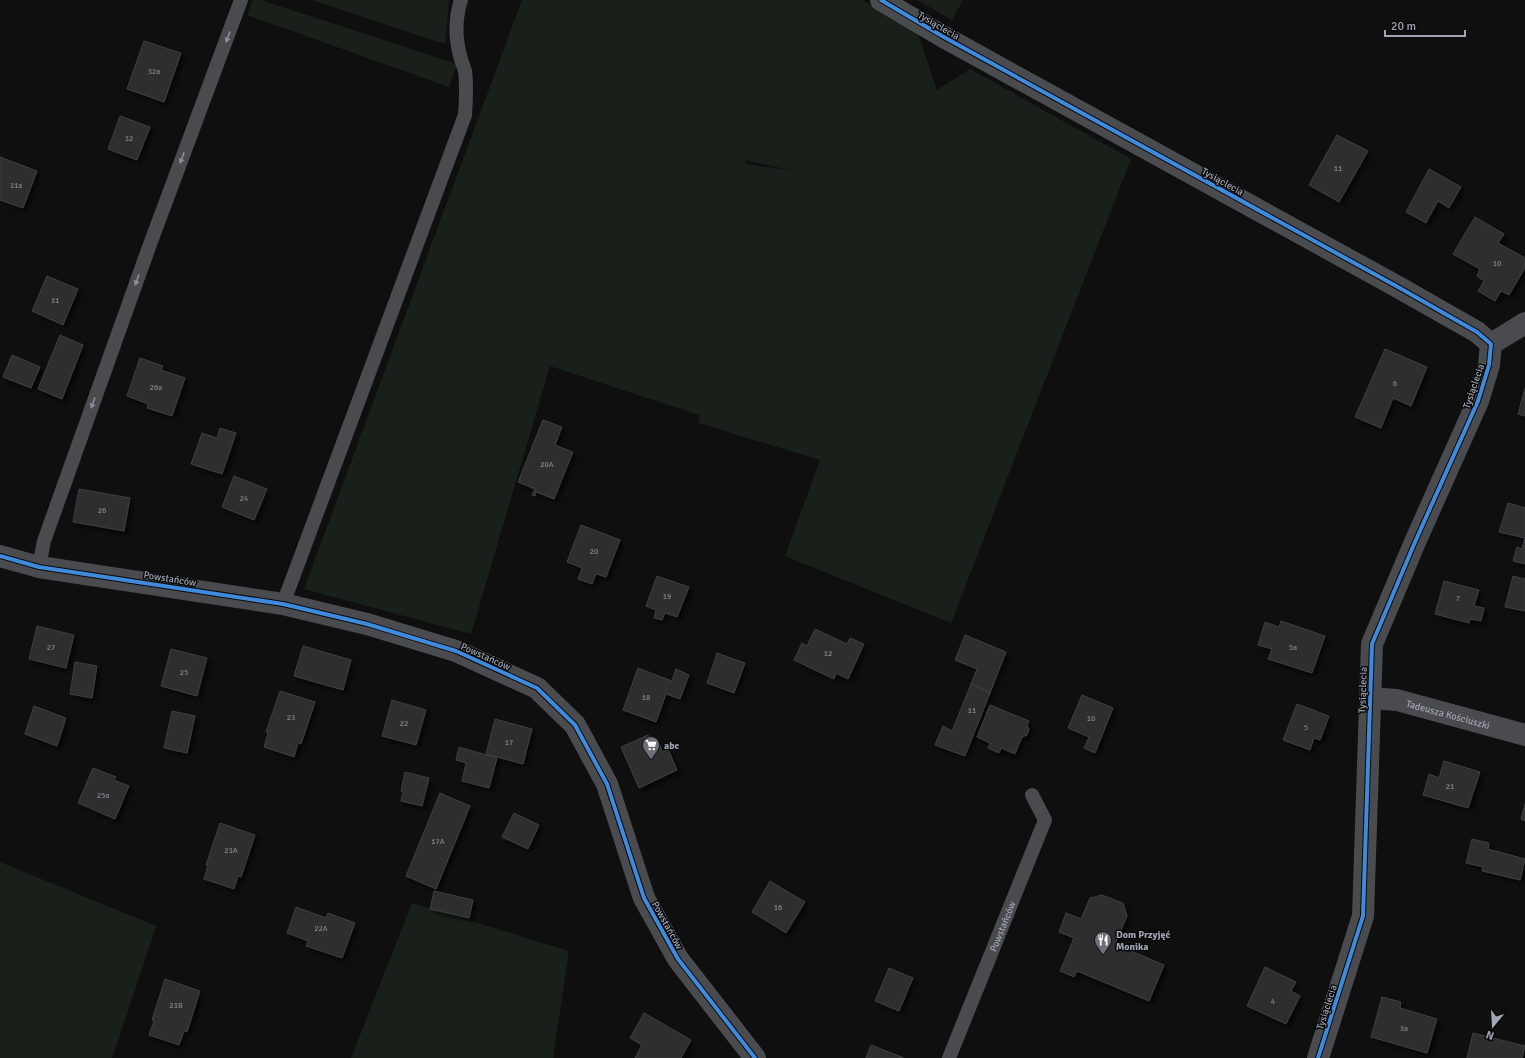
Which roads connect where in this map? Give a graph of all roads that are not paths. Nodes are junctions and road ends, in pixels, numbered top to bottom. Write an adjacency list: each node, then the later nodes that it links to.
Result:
1 (241, 0): 7 (lane, one-way to 7)
2 (460, 0): 8 (lane)
3 (881, 0): 5 (street, Tysiąclecia)
4 (1525, 323): 5 (street)
5 (1491, 344): 9 (street, Tysiąclecia)
6 (0, 556): 7 (street, Powstańców)
7 (39, 567): 8 (street, Powstańców)
8 (283, 604): 12 (street, Powstańców)
9 (1370, 698): 10 (street, Tadeusza Kościuszki); 14 (street, Tysiąclecia)
10 (1525, 735)
11 (1032, 795): 13 (lane, Powstańców)
12 (755, 1058)
13 (949, 1058)
14 (1318, 1058)

